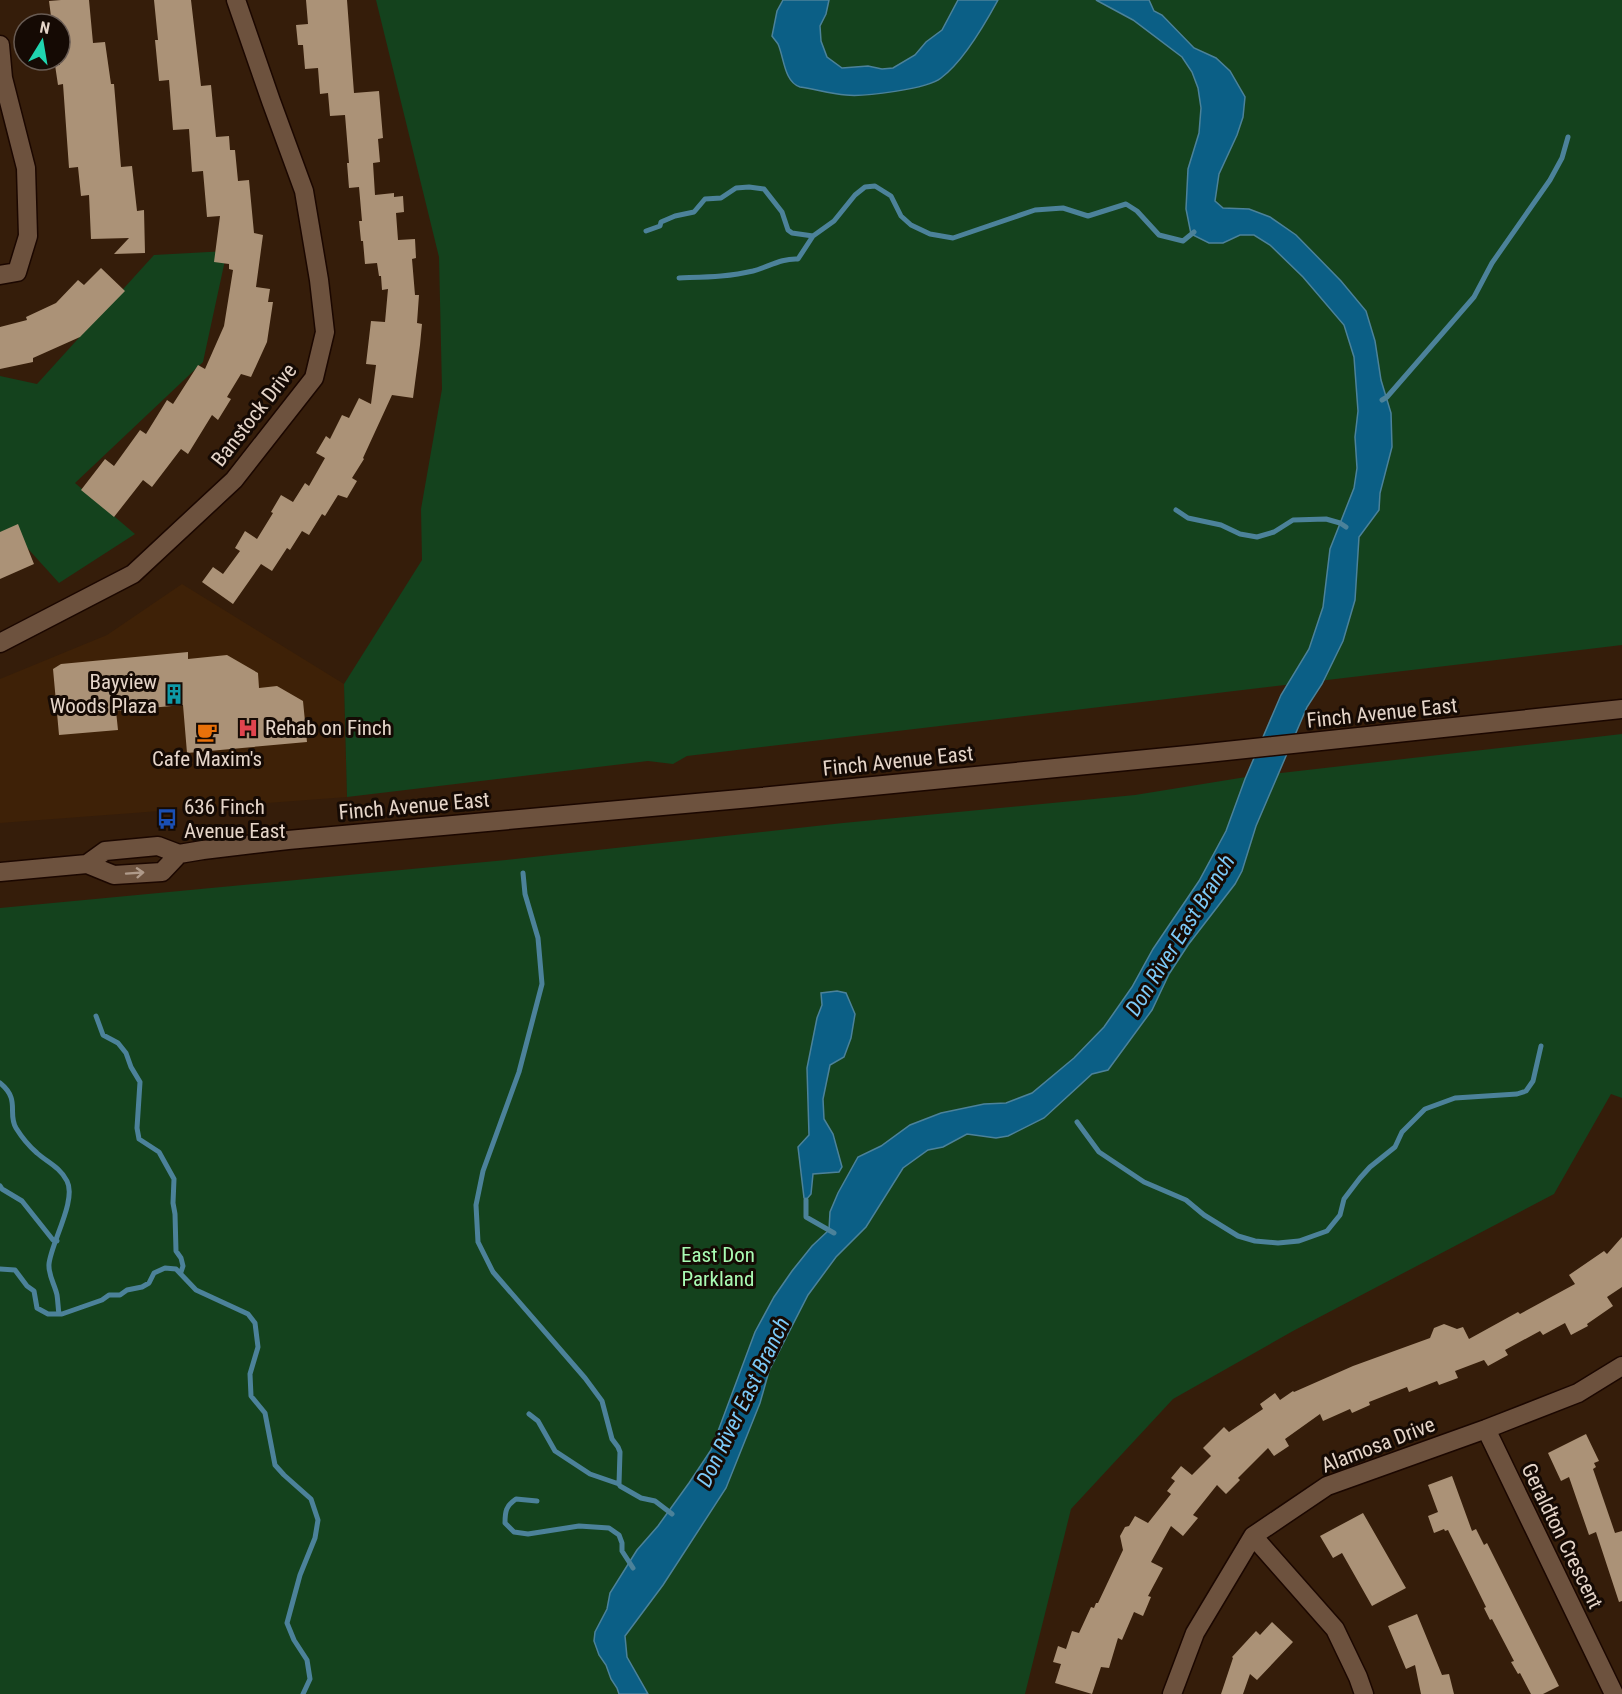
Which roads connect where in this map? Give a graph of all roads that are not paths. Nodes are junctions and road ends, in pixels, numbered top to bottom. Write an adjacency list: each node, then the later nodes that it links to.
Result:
1 (236, 0): 4 (street, Banstock Drive)
2 (0, 45): 3 (street)
3 (0, 275)
4 (0, 643)
5 (1622, 709): 6 (street, Finch Avenue East)
6 (178, 854): 7 (street, Finch Avenue East); 7 (street, Finch Avenue East, one-way to 6)
7 (87, 864): 8 (street, Finch Avenue East)
8 (0, 872)
9 (1622, 1366): 10 (street, Alamosa Drive)
10 (1486, 1429): 11 (street, Alamosa Drive); 14 (street, Geraldton Crescent)
11 (1253, 1536): 12 (street, Alamosa Drive); 13 (street)
12 (1172, 1694)
13 (1364, 1694)
14 (1614, 1694)

